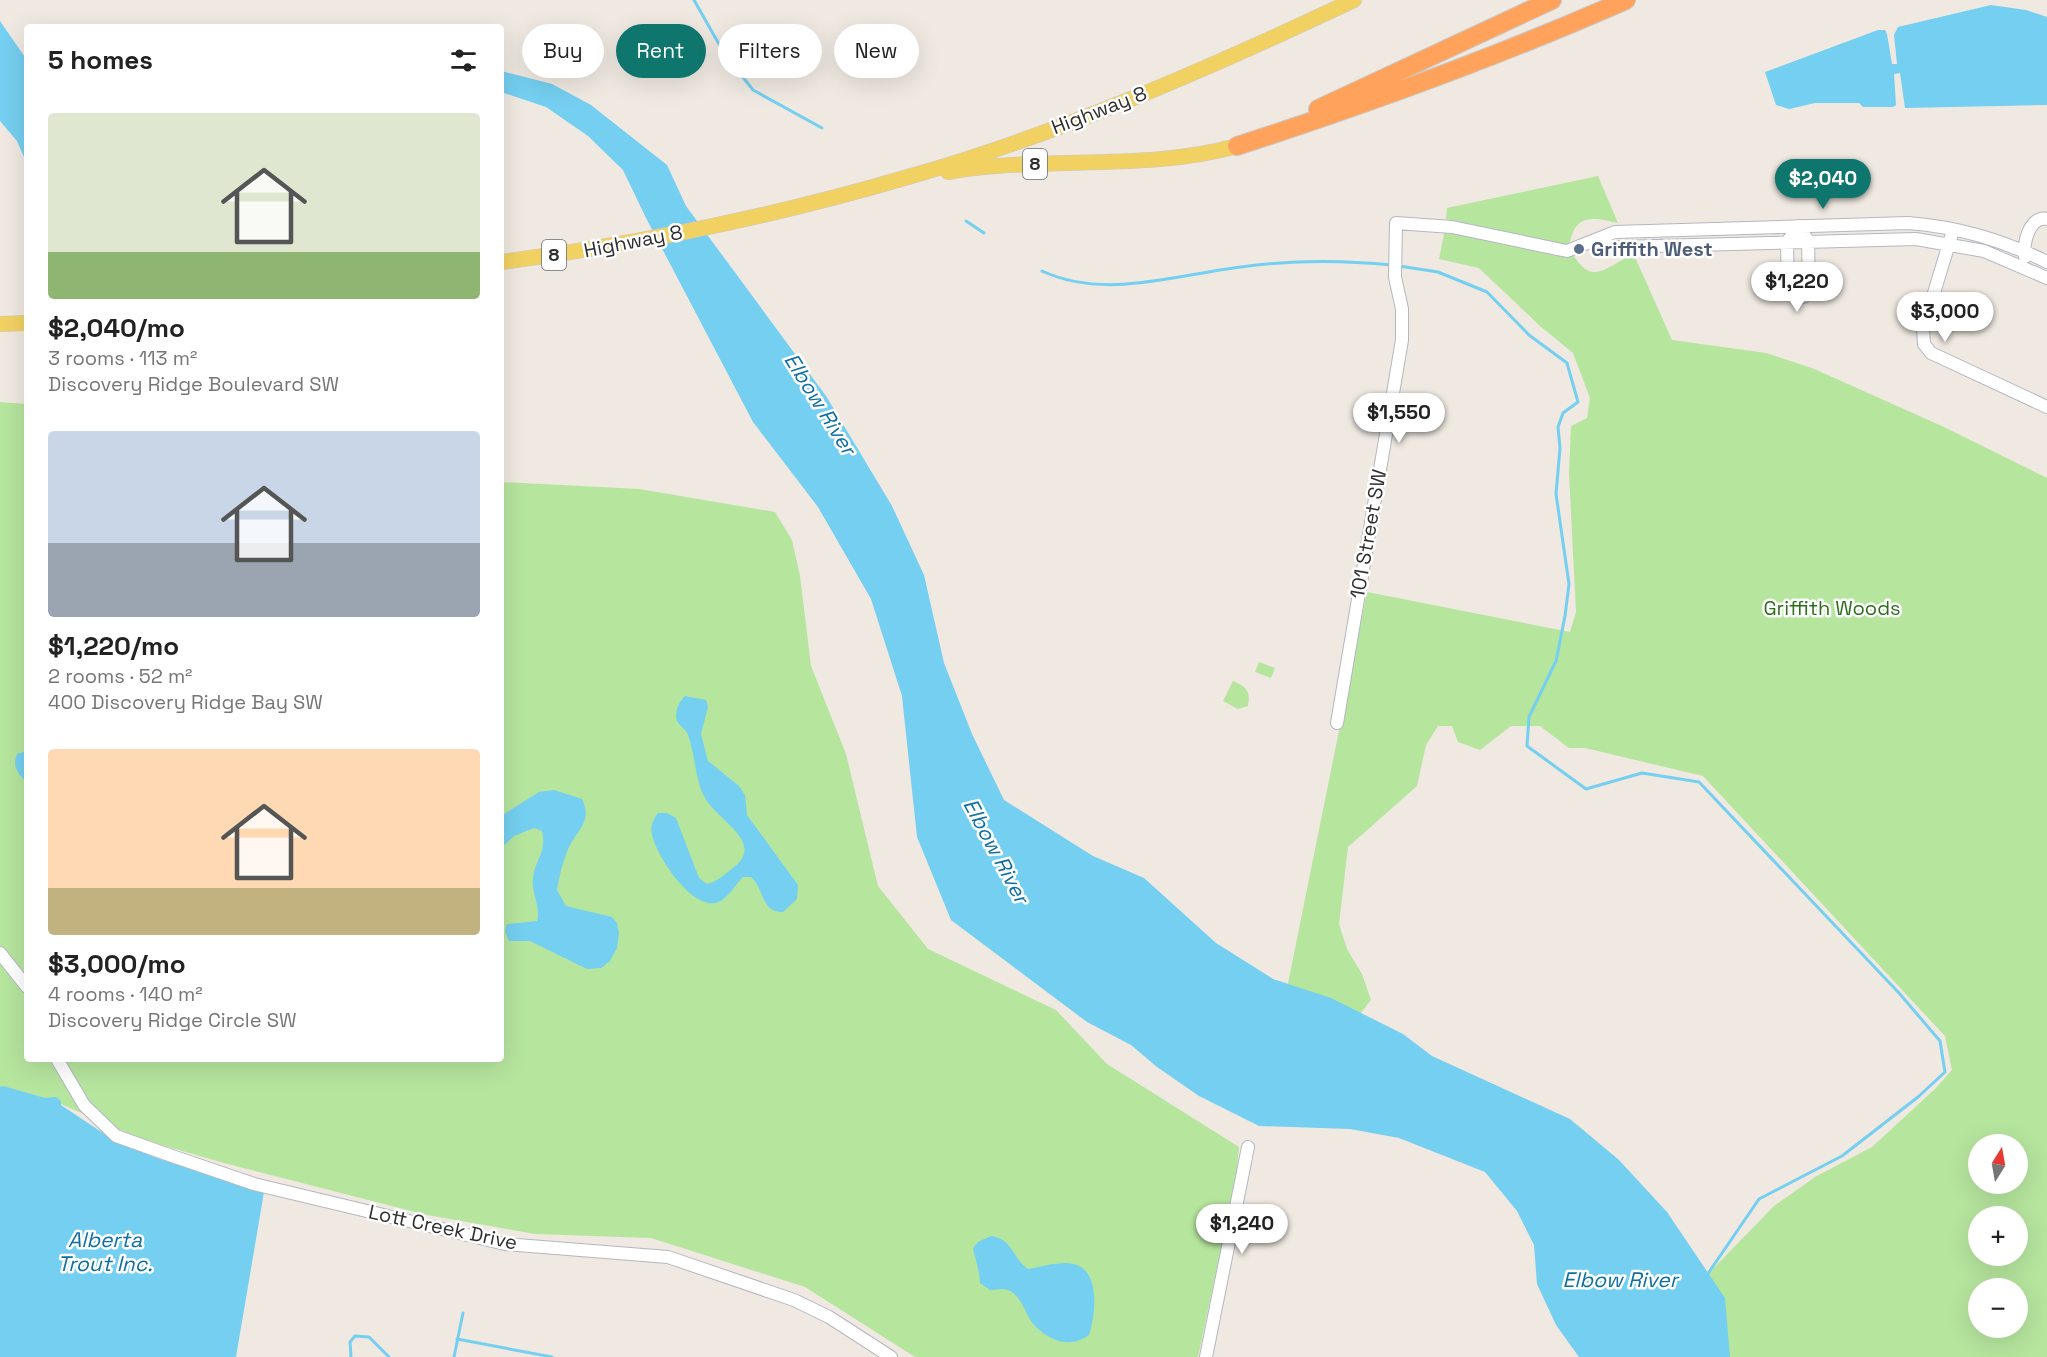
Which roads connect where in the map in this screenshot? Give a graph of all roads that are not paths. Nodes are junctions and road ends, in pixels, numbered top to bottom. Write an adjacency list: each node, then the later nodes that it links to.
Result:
1 (1354, 0): 5 (main road, Highway 8 / 8)
2 (1552, 0): 4 (highway)
3 (1626, 0): 4 (highway)
4 (1237, 146): 5 (main road, Highway 8 / 8)
5 (834, 197): 16 (main road, Highway 8 / 8)
6 (2047, 219): 14 (street)
7 (1799, 226): 8 (street); 9 (street); 10 (street); 11 (street)
8 (1954, 228): 12 (street); 14 (street)
9 (1808, 241): 11 (street); 11 (street); 12 (street)
10 (1593, 242): 11 (street); 22 (street, 101 Street SW)
11 (1786, 242)
12 (1950, 243): 17 (street); 21 (street)
13 (2047, 247): 15 (street)
14 (2023, 250): 15 (street); 17 (street)
15 (2045, 260): 17 (street)
16 (504, 262)
17 (2027, 268): 18 (street)
18 (2047, 278)
19 (24, 322): 20 (main road)
20 (0, 324)
21 (2047, 407)
22 (1337, 723)
23 (0, 953): 24 (street)
24 (24, 983)
25 (59, 1062): 27 (street, Lott Creek Drive)
26 (1248, 1147): 28 (street)
27 (891, 1357)
28 (1206, 1357)

